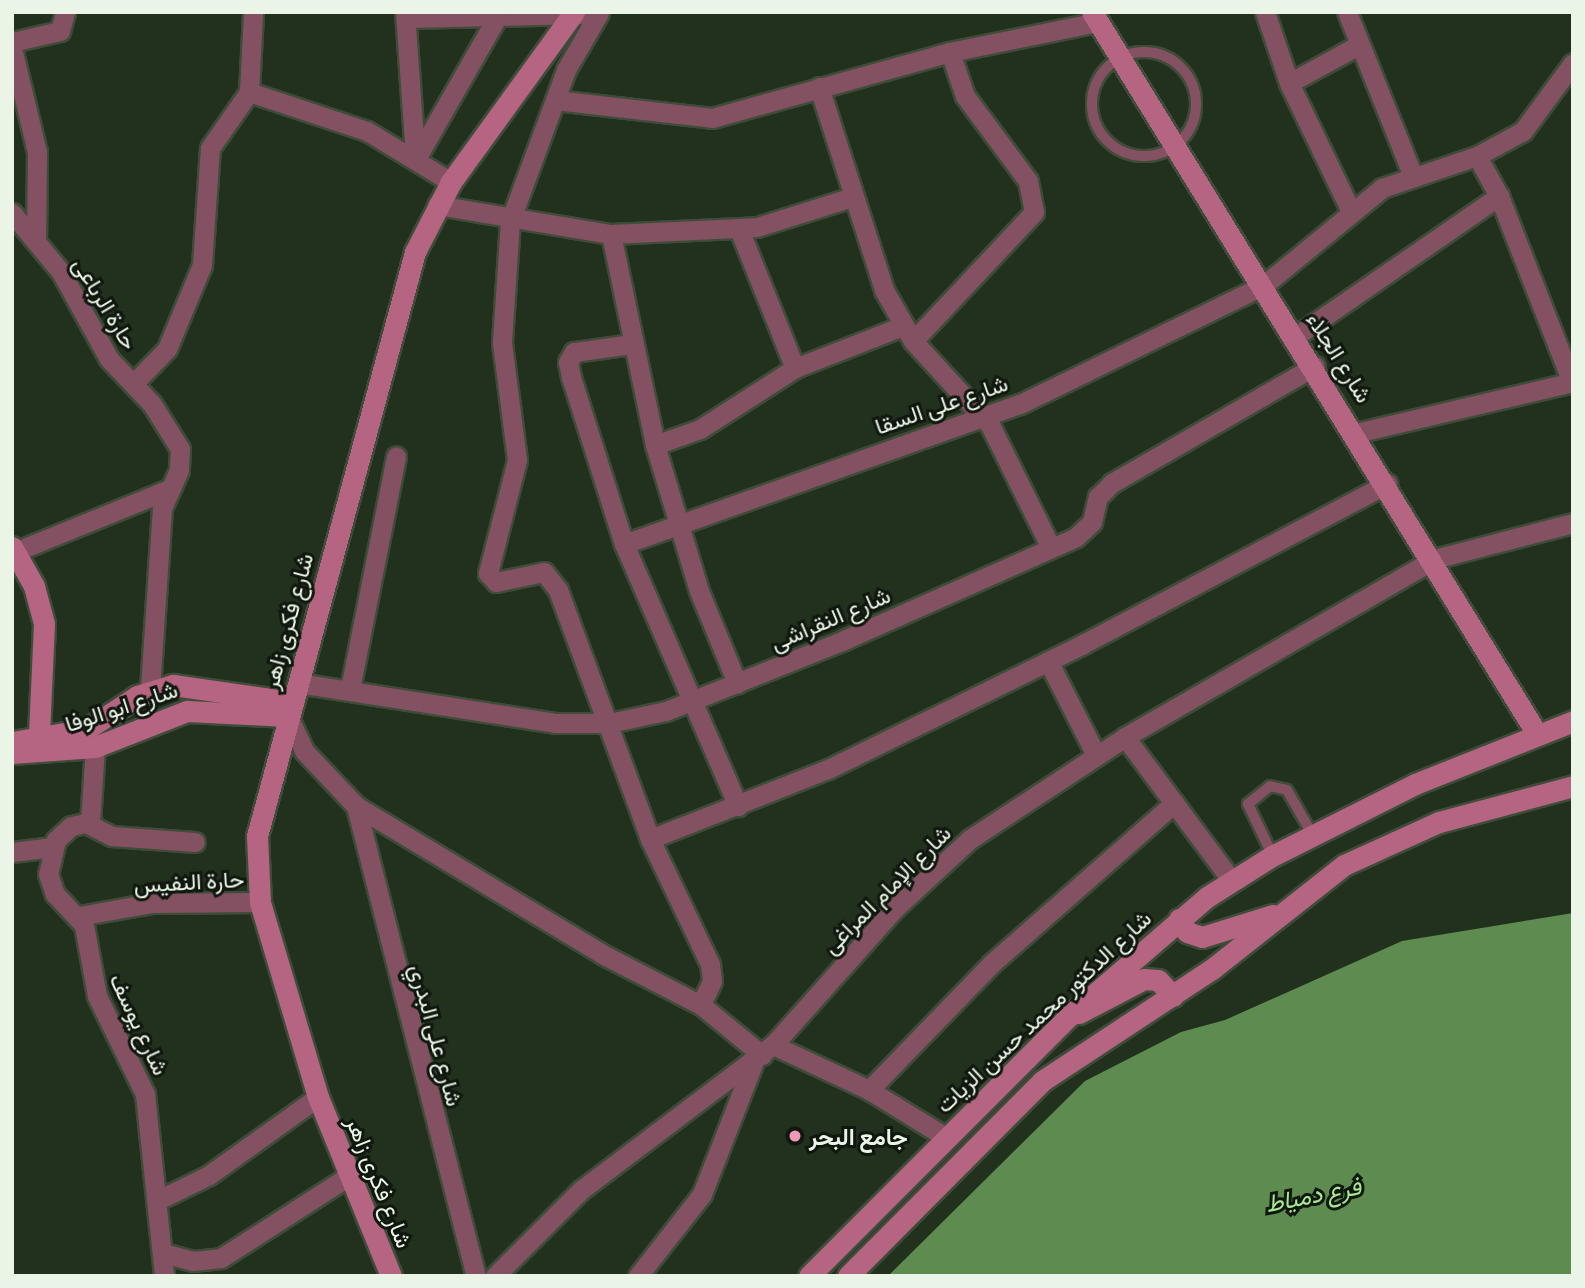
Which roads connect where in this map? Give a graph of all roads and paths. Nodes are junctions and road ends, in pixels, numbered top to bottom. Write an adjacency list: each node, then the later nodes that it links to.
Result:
1 (65, 12): 10 (street)
2 (253, 12): 18 (street)
3 (1265, 12): 16 (street)
4 (1348, 12): 11 (street)
5 (573, 13): 6 (street); 8 (street); 24 (street, شارع فكرى زاهر)
6 (601, 13): 19 (street)
7 (405, 15): 8 (street); 21 (street)
8 (499, 15): 21 (street)
9 (1095, 17): 13 (street); 14 (street, شارع الجلاء)
10 (12, 42)
11 (1357, 46): 16 (street); 23 (street)
12 (12, 48): 33 (street)
13 (950, 52): 17 (street); 35 (street)
14 (1121, 60): 20 (street, شارع الجلاء); 20 (lane); 20 (lane)
15 (1570, 71): 22 (street, شارع على السقا)
16 (1289, 83): 28 (street)
17 (819, 87): 19 (street); 26 (street)
18 (249, 92): 21 (street); 41 (street)
19 (555, 100): 30 (street)
20 (1174, 143): 34 (street, شارع الجلاء)
21 (416, 156): 24 (street)
22 (1476, 156): 23 (street, شارع على السقا); 25 (street)
23 (1412, 174): 28 (street, شارع على السقا)
24 (451, 182): 27 (street, شارع فكرى زاهر)
25 (1499, 196): 36 (street); 40 (street)
26 (853, 197): 31 (street); 35 (street)
27 (437, 205): 30 (street); 58 (street, شارع فكرى زاهر)
28 (1351, 211): 34 (street, شارع على السقا)
29 (12, 213): 33 (street, حارة الرباعى)
30 (510, 221): 32 (street); 61 (street)
31 (739, 229): 32 (street); 39 (street)
32 (611, 234): 37 (street)
33 (36, 241): 41 (street, حارة الرباعى)
34 (1264, 285): 36 (street, شارع الجلاء); 42 (street, شارع على السقا)
35 (908, 334): 39 (street); 42 (street)
36 (1296, 335): 38 (street, شارع الجلاء)
37 (632, 344): 44 (street); 50 (street)
38 (1315, 366): 43 (street, شارع الجلاء); 51 (street, شارع النقراشى)
39 (795, 368): 44 (street)
40 (1572, 382): 43 (street)
41 (134, 383): 47 (street, حارة الرباعى)
42 (984, 418): 49 (street, شارع على السقا); 51 (street)
43 (1356, 433): 46 (street, شارع الجلاء)
44 (655, 445): 49 (street)
45 (396, 457): 56 (street)
46 (1387, 484): 53 (street, شارع الجلاء); 54 (street)
47 (167, 490): 52 (street); 57 (street, حارة الرباعى)
48 (1573, 523): 53 (street, شارع الإمام المراغى)
49 (678, 526): 50 (street, شارع على السقا); 55 (street)
50 (624, 544): 59 (street)
51 (1051, 548): 55 (street, شارع النقراشى)
52 (13, 550): 62 (street)
53 (1434, 559): 63 (street, شارع الجلاء); 64 (street, شارع الإمام المراغى)
54 (1048, 661): 68 (street); 72 (street)
55 (737, 682): 59 (street, شارع النقراشى)
56 (350, 689): 58 (street, شارع النقراشى); 61 (street, شارع النقراشى)
57 (150, 691): 58 (street, شارع ابو الوفا); 62 (street, شارع ابو الوفا)
58 (293, 700): 66 (street, شارع ابو الوفا); 71 (street); 81 (street, شارع فكرى زاهر)
59 (693, 700): 61 (street, شارع النقراشى); 72 (street)
60 (1573, 721): 63 (street, شارع الدكتور محمد حسن الزيات)
61 (609, 723): 75 (street)
62 (39, 734): 65 (street, شارع ابو الوفا)
63 (1537, 734): 74 (street, شارع الدكتور محمد حسن الزيات)
64 (1125, 737): 68 (street, شارع الإمام المراغى); 70 (street)
65 (12, 742)
66 (95, 747): 67 (street, شارع ابو الوفا); 73 (street)
67 (12, 752)
68 (1096, 755): 88 (street, شارع الإمام المراغى)
69 (1573, 786): 82 (street)
70 (1174, 803): 80 (street); 89 (street)
71 (356, 806): 86 (street); 98 (street, شارع على البدري)
72 (738, 806): 75 (street)
73 (88, 824): 76 (street); 77 (street)
74 (1312, 834): 79 (street, شارع الدكتور محمد حسن الزيات); 79 (lane)
75 (650, 839): 86 (street)
76 (195, 842)
77 (52, 846): 78 (street); 83 (street)
78 (12, 852)
79 (1273, 856): 80 (street, شارع الدكتور محمد حسن الزيات)
80 (1232, 881): 84 (street, شارع الدكتور محمد حسن الزيات)
81 (260, 902): 83 (street, حارة النفيس); 90 (street, شارع فكرى زاهر)
82 (1276, 915): 84 (street); 85 (street)
83 (79, 916): 93 (street, شارع يوسف)
84 (1179, 919): 87 (street, شارع الدكتور محمد حسن الزيات)
85 (1173, 996): 87 (street); 102 (street)
86 (701, 1005): 88 (street)
87 (1069, 1016): 91 (street, شارع الدكتور محمد حسن الزيات)
88 (763, 1054): 89 (street); 99 (street, شارع الإمام المراغى); 100 (street)
89 (869, 1090): 91 (street)
90 (318, 1097): 92 (street, شارع فكرى زاهر); 93 (street)
91 (947, 1138): 101 (street, شارع الدكتور محمد حسن الزيات)
92 (347, 1177): 95 (street); 97 (street, شارع فكرى زاهر)
93 (158, 1200): 94 (street, شارع يوسف)
94 (163, 1253): 95 (street); 96 (street, شارع يوسف)
95 (207, 1269)
96 (164, 1276)
97 (391, 1276)
98 (476, 1276)
99 (495, 1276)
100 (638, 1276)
101 (809, 1276)
102 (848, 1276)

